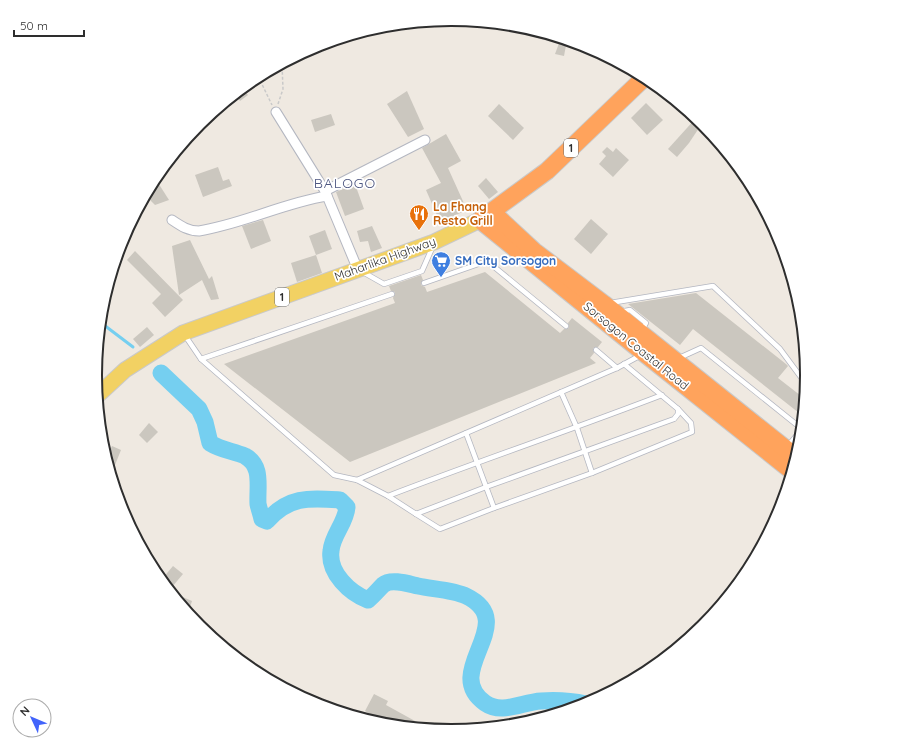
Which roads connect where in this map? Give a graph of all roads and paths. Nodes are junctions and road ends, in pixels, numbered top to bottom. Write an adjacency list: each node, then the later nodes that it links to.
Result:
1 (282, 70): 4 (path)
2 (640, 82): 7 (highway, Maharlika Highway / 1)
3 (261, 83): 4 (path)
4 (276, 112): 6 (street)
5 (425, 140): 6 (street)
6 (326, 194): 8 (street); 10 (street)
7 (486, 216): 9 (main road, Maharlika Highway / 1); 13 (highway, Sorsogon Coastal Road); 17 (highway, Sorsogon Coastal Road)
8 (172, 220)
9 (434, 242): 10 (main road, Maharlika Highway / 1); 10 (lane)
10 (358, 270): 15 (main road, Maharlika Highway / 1)
11 (424, 282): 14 (lane)
12 (392, 294): 18 (lane)
13 (610, 309): 19 (highway, Sorsogon Coastal Road); 22 (lane)
14 (566, 326)
15 (183, 333): 18 (lane); 23 (main road, Maharlika Highway / 1)
16 (596, 350): 21 (lane)
17 (644, 353): 20 (lane); 33 (highway, Sorsogon Coastal Road)
18 (200, 359): 35 (lane)
19 (674, 361): 27 (lane); 31 (highway, Sorsogon Coastal Road)
20 (624, 364): 21 (lane); 25 (lane)
21 (617, 368): 24 (lane)
22 (800, 376)
23 (103, 391)
24 (560, 392): 28 (lane); 29 (lane)
25 (662, 395): 26 (lane); 28 (lane)
26 (678, 410): 30 (lane); 34 (lane)
27 (796, 424)
28 (577, 428): 30 (lane); 32 (lane)
29 (466, 433): 32 (lane); 35 (lane)
30 (584, 451): 34 (lane); 36 (lane)
31 (791, 454)
32 (476, 462): 36 (lane); 37 (lane)
33 (787, 467)
34 (592, 473): 38 (lane)
35 (357, 480): 37 (lane)
36 (486, 486): 38 (lane); 39 (lane)
37 (388, 496): 39 (lane)
38 (494, 508): 39 (lane)
39 (416, 514)

